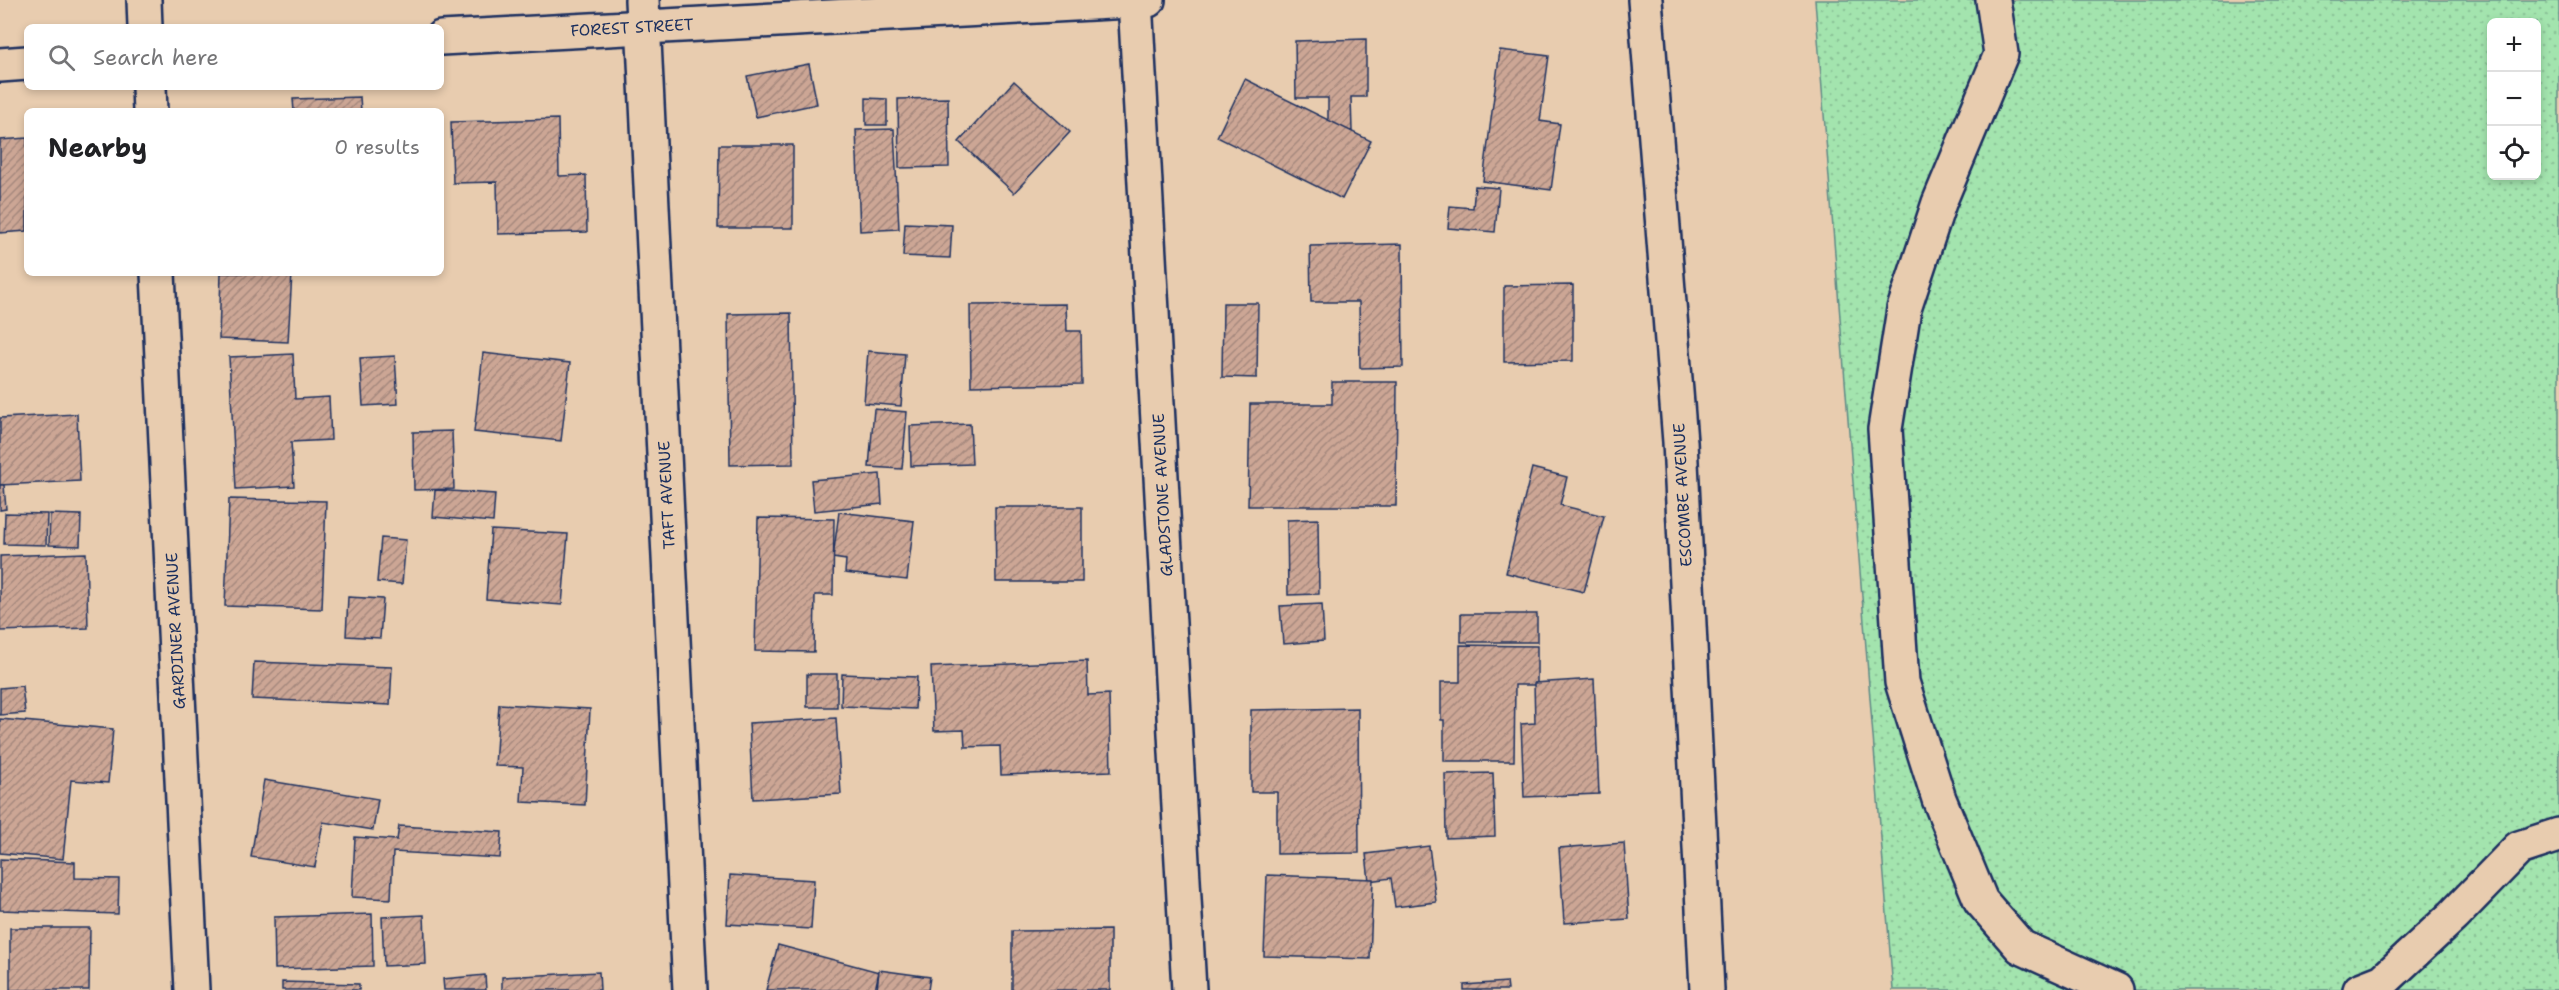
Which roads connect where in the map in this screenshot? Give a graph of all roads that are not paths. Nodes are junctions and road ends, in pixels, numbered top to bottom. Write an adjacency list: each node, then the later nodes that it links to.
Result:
1 (144, 0): 6 (street)
2 (1139, 0): 5 (street, FOREST STREET); 16 (street, GLADSTONE AVENUE)
3 (1645, 0): 17 (street, ESCOMBE AVENUE)
4 (1993, 0): 18 (street)
5 (643, 13): 7 (street, FOREST STREET); 15 (street, TAFT AVENUE)
6 (146, 24)
7 (444, 38)
8 (24, 63): 9 (street)
9 (0, 65)
10 (149, 90): 11 (street)
11 (150, 108)
12 (158, 276): 14 (street, GARDINER AVENUE)
13 (2559, 835): 19 (street)
14 (192, 990)
15 (690, 990)
16 (1189, 990)
17 (1707, 990)
18 (2116, 990)
19 (2360, 990)

